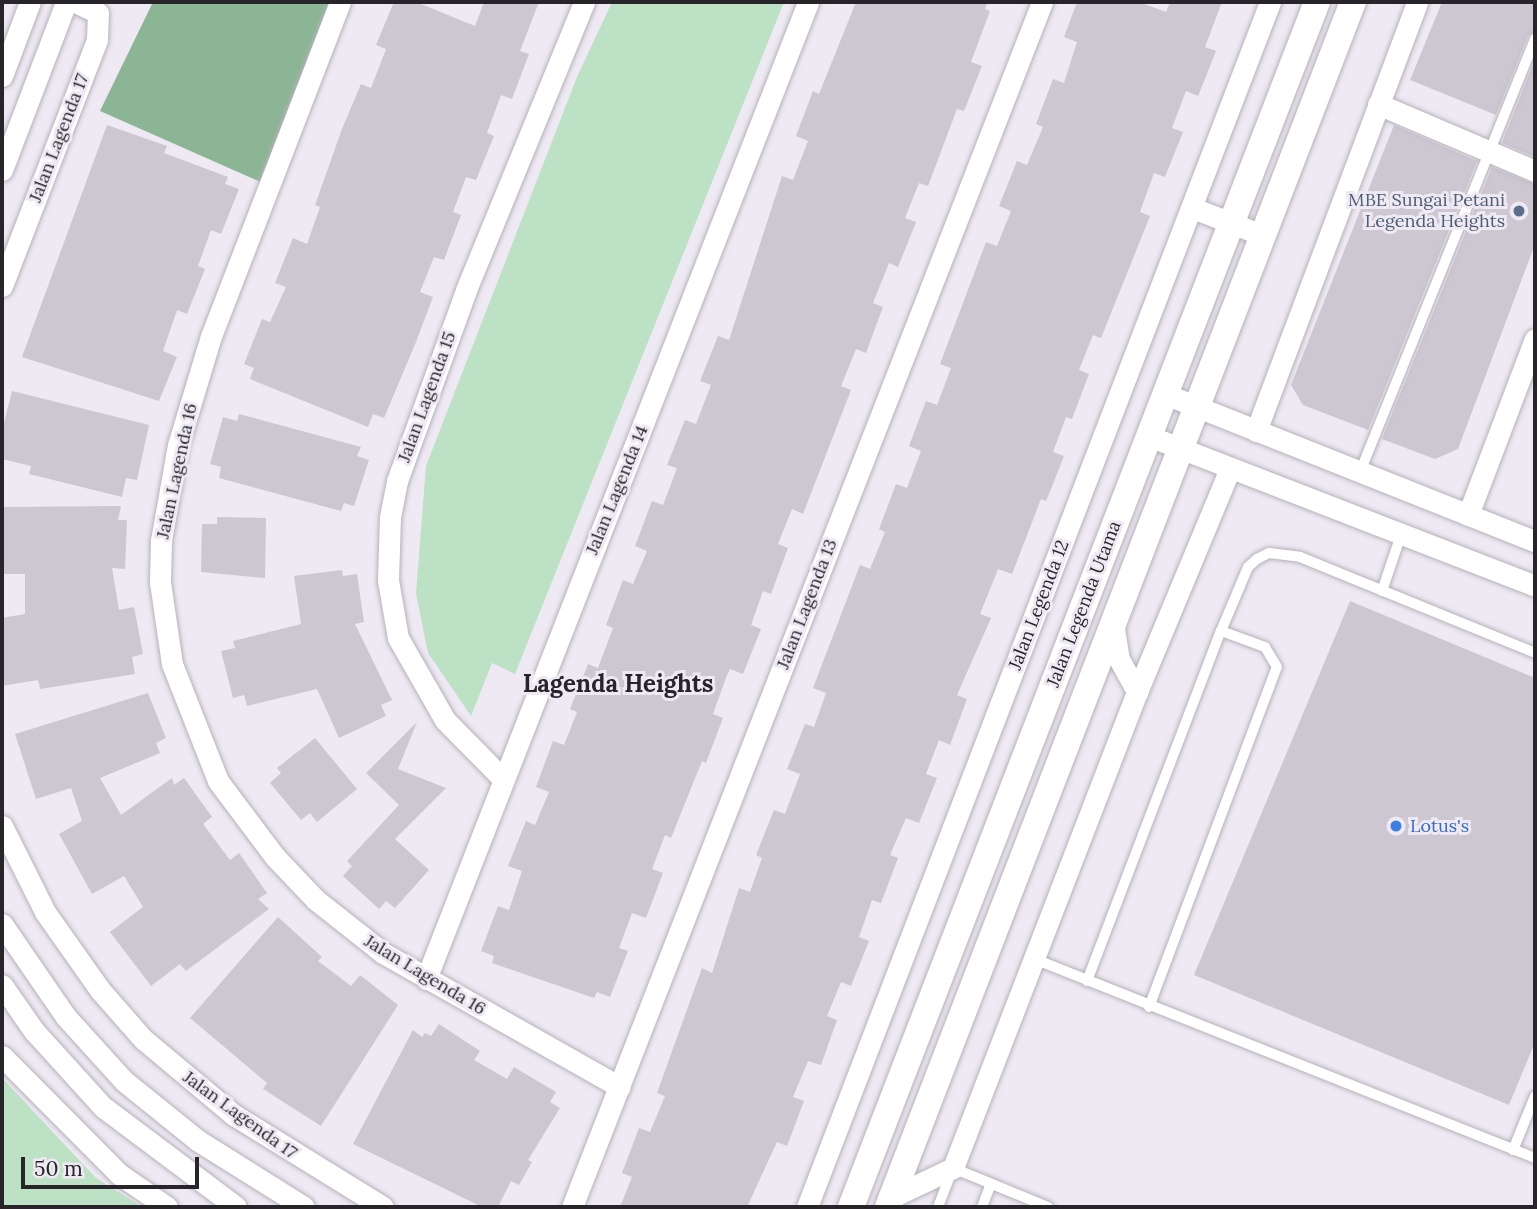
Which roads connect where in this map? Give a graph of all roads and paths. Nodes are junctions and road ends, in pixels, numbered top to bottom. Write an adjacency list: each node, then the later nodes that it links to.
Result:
1 (30, 2): 13 (street)
2 (66, 2): 16 (street)
3 (75, 2): 21 (street, Jalan Lagenda 17)
4 (340, 2): 43 (street, Jalan Lagenda 16)
5 (584, 2): 39 (street, Jalan Lagenda 15)
6 (808, 2): 39 (street, Jalan Lagenda 14)
7 (1042, 2): 48 (street, Jalan Lagenda 13)
8 (1270, 2): 18 (street, Jalan Legenda 12)
9 (1317, 2): 19 (street, Jalan Legenda Utama)
10 (1353, 2): 20 (street, Jalan Legenda Utama)
11 (1417, 2): 14 (street)
12 (1535, 39): 15 (lane)
13 (2, 76)
14 (1378, 104): 15 (street); 25 (street)
15 (1489, 153): 17 (street); 29 (lane)
16 (2, 170)
17 (1535, 171)
18 (1193, 208): 19 (street); 60 (street, Jalan Legenda 12)
19 (1232, 223): 20 (street); 23 (street, Jalan Legenda Utama)
20 (1262, 235): 24 (street, Jalan Legenda Utama)
21 (2, 286)
22 (1535, 339): 30 (street)
23 (1166, 394): 24 (street); 26 (street, Jalan Legenda Utama)
24 (1196, 407): 25 (street); 27 (street, Jalan Legenda Utama)
25 (1256, 431): 29 (street)
26 (1149, 436): 27 (street); 61 (street, Jalan Legenda Utama)
27 (1180, 448): 28 (street); 35 (street, Jalan Legenda Utama)
28 (1230, 469): 31 (street); 38 (street)
29 (1360, 472): 30 (street)
30 (1468, 514): 32 (street)
31 (1401, 535): 33 (street); 34 (lane)
32 (1535, 541)
33 (1535, 586)
34 (1382, 591): 36 (lane); 37 (lane)
35 (1113, 620): 38 (street); 54 (street, Jalan Legenda Utama)
36 (1222, 631): 44 (lane); 46 (lane)
37 (1535, 653)
38 (1137, 692): 42 (street)
39 (503, 779): 43 (street, Jalan Lagenda 14)
40 (2, 826): 58 (street, Jalan Lagenda 17)
41 (2, 924): 57 (street)
42 (1032, 958): 44 (lane); 52 (street)
43 (426, 979): 48 (street, Jalan Lagenda 16)
44 (1087, 981): 46 (lane)
45 (2, 985): 56 (street)
46 (1149, 1007): 50 (lane)
47 (2, 1056): 55 (street)
48 (620, 1087): 59 (street, Jalan Lagenda 13)
49 (1535, 1096): 50 (lane)
50 (1513, 1150): 51 (lane)
51 (1535, 1158)
52 (953, 1168): 53 (lane); 54 (street); 62 (lane)
53 (991, 1184): 63 (lane); 64 (lane)
54 (890, 1202)
55 (167, 1207)
56 (236, 1207)
57 (304, 1207)
58 (383, 1207)
59 (572, 1207)
60 (807, 1207)
61 (851, 1207)
62 (938, 1207)
63 (982, 1207)
64 (1048, 1207)

